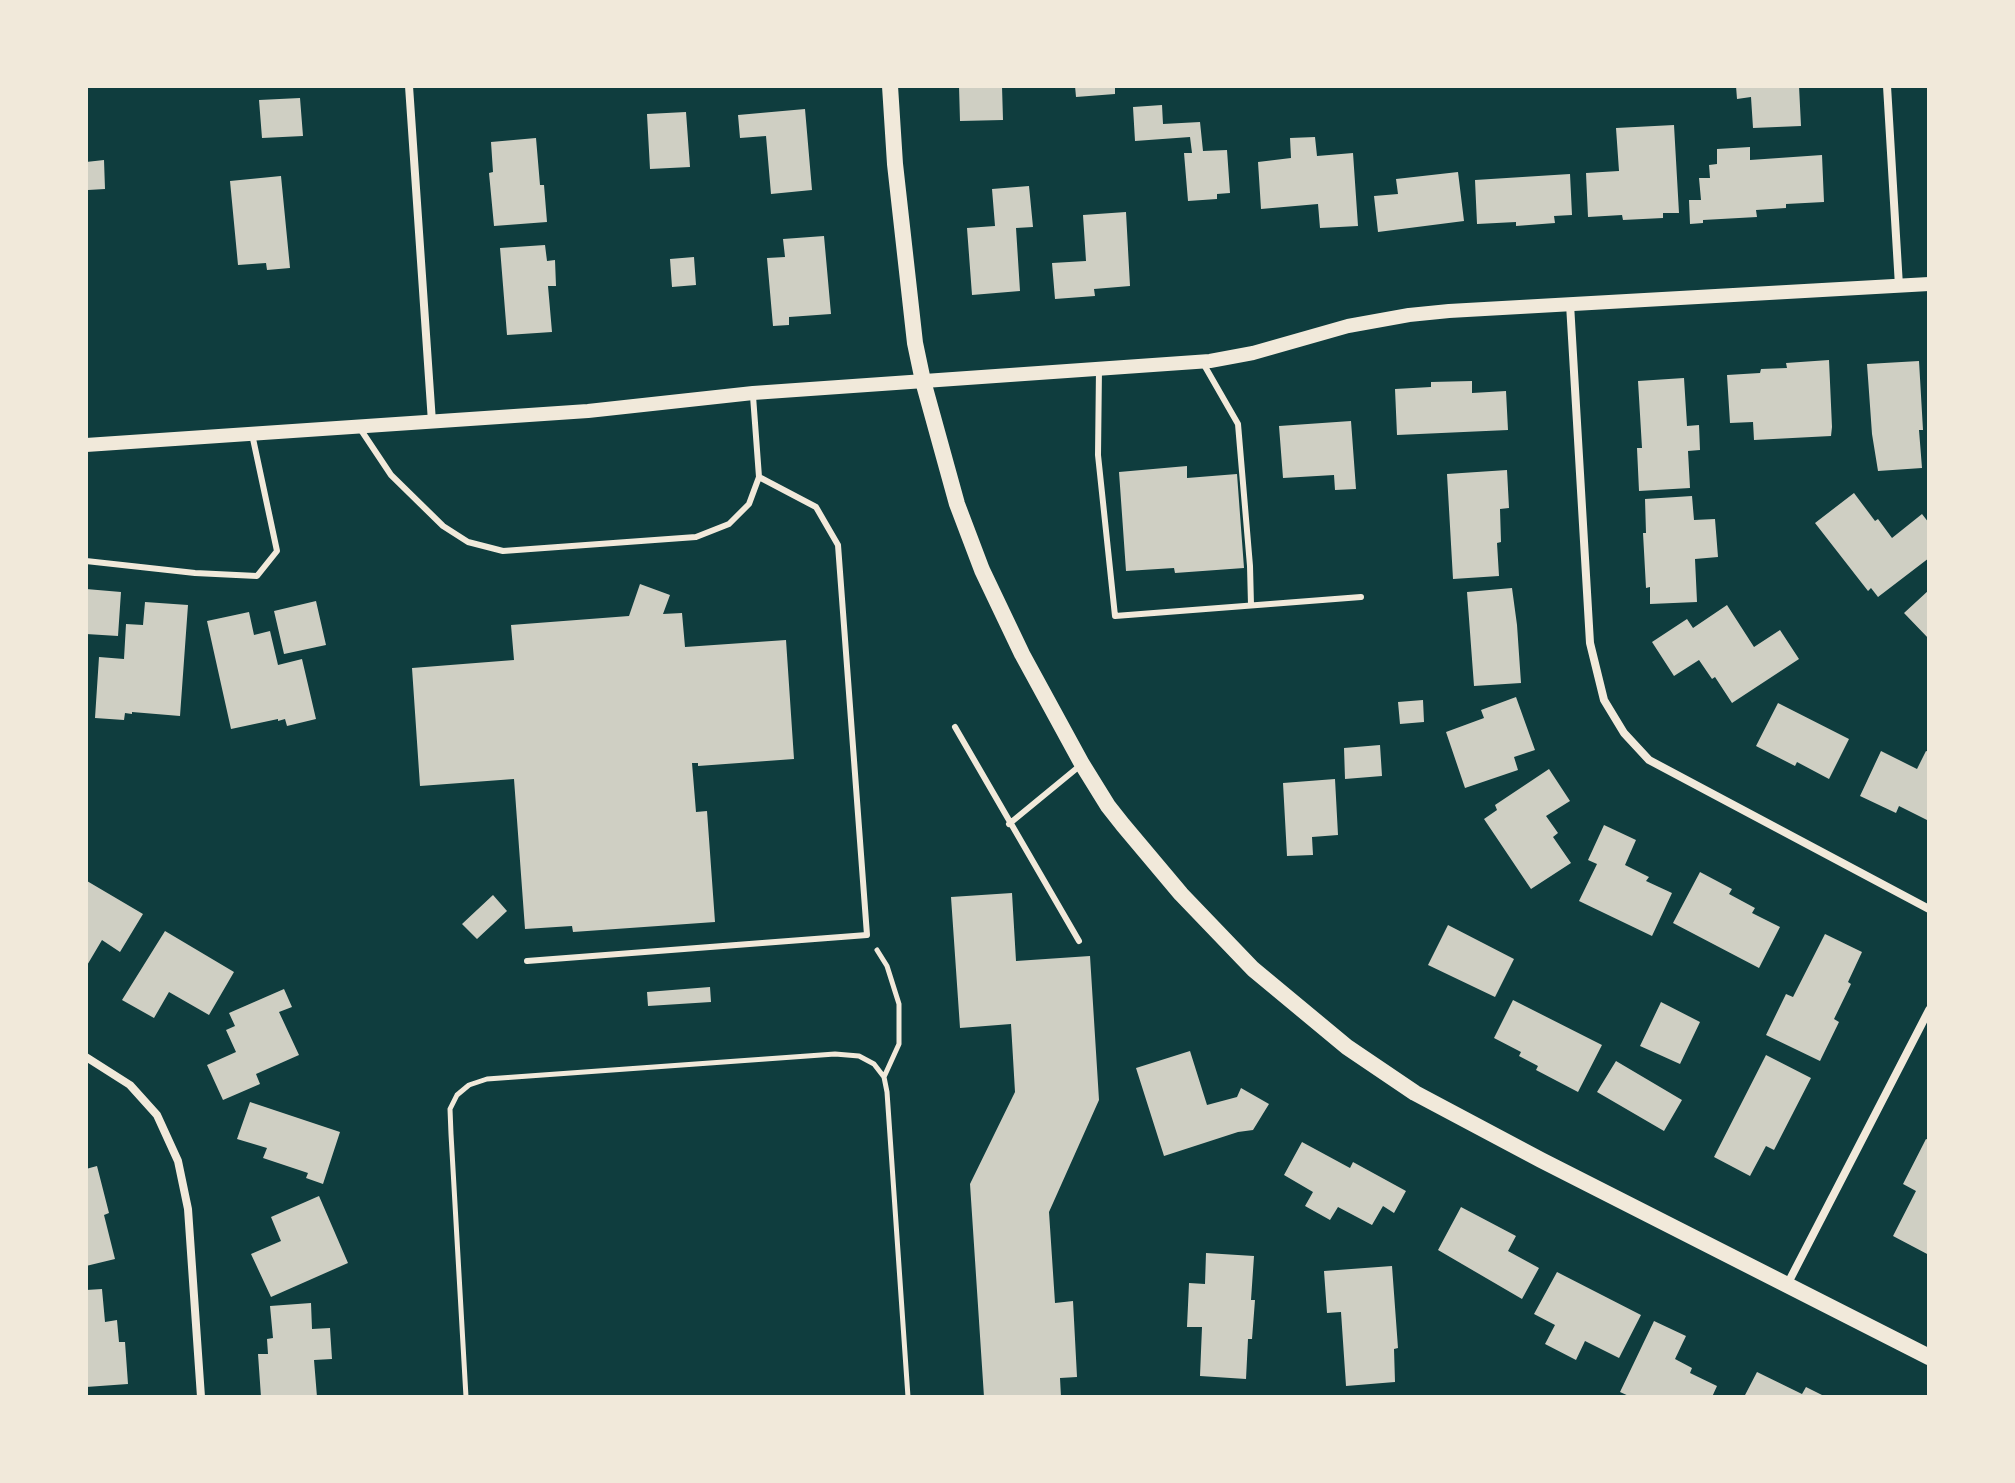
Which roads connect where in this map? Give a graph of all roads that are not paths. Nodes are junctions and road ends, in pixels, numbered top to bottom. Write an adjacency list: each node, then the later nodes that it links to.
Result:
1 (409, 86): 11 (street)
2 (890, 86): 9 (main road)
3 (1887, 86): 5 (street)
4 (1929, 284): 5 (street)
5 (1899, 286): 6 (street)
6 (1570, 304): 7 (street); 22 (street)
7 (1202, 361): 8 (street); 18 (lane)
8 (1099, 369): 9 (street); 18 (lane)
9 (923, 381): 10 (street); 20 (main road)
10 (753, 393): 11 (street); 15 (lane)
11 (432, 422): 12 (street)
12 (359, 427): 13 (street); 15 (lane)
13 (252, 434): 14 (street); 16 (lane)
14 (86, 445)
15 (759, 477): 24 (lane)
16 (86, 561)
17 (1361, 597): 18 (lane)
18 (1251, 605)
19 (955, 727): 21 (lane)
20 (1082, 764): 21 (lane); 27 (main road)
21 (1009, 824): 23 (lane)
22 (1929, 909)
23 (1079, 941)
24 (527, 961)
25 (1929, 1010): 27 (street)
26 (86, 1057): 29 (street)
27 (1787, 1285): 28 (main road)
28 (1929, 1357)
29 (201, 1397)

